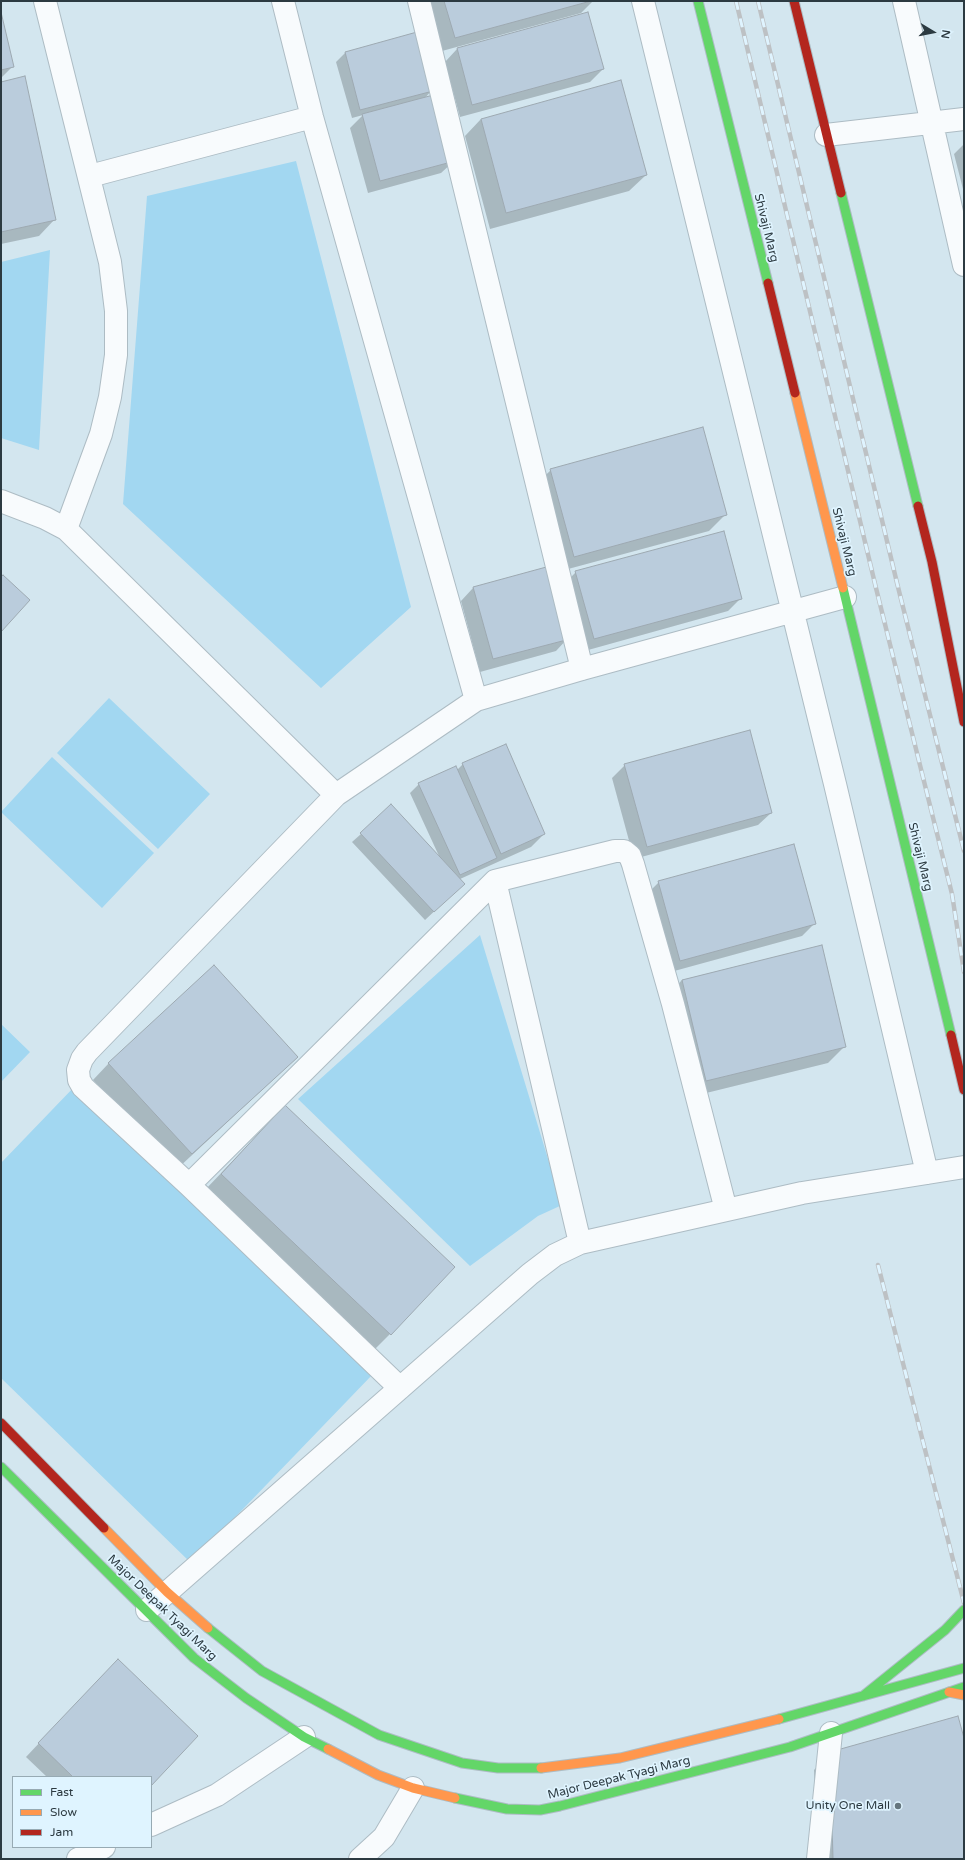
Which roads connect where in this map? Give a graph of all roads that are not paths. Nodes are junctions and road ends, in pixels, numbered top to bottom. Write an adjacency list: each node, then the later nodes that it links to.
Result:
1 (45, 1): 12 (street)
2 (283, 1): 8 (street)
3 (419, 1): 18 (street)
4 (643, 1): 17 (street)
5 (698, 1): 16 (street, Shivaji Marg)
6 (794, 1): 11 (street)
7 (904, 1): 10 (street)
8 (312, 117): 12 (street); 20 (street)
9 (964, 119): 10 (street)
10 (931, 123): 11 (street); 13 (street)
11 (826, 135): 19 (street)
12 (90, 176): 15 (street)
13 (964, 265)
14 (1, 501): 15 (street)
15 (66, 529): 22 (street)
16 (845, 597): 17 (street); 24 (street, Shivaji Marg)
17 (793, 612): 18 (street); 26 (street)
18 (582, 668): 20 (street)
19 (961, 695): 21 (street)
20 (476, 700): 22 (street)
21 (964, 722)
22 (336, 795): 27 (street)
23 (495, 881): 27 (street); 28 (street); 29 (street)
24 (964, 1090)
25 (964, 1167): 26 (street)
26 (927, 1172): 28 (street)
27 (189, 1185): 30 (street)
28 (726, 1210): 29 (street)
29 (580, 1243): 30 (street)
30 (400, 1388): 33 (street)
31 (1, 1423): 33 (street, Major Deepak Tyagi Marg)
32 (1, 1467): 34 (street, Major Deepak Tyagi Marg)
33 (167, 1592): 34 (street); 40 (street, Major Deepak Tyagi Marg)
34 (147, 1610): 42 (street, Major Deepak Tyagi Marg)
35 (964, 1610): 40 (street)
36 (964, 1668): 40 (street, Major Deepak Tyagi Marg)
37 (964, 1687): 38 (street, Major Deepak Tyagi Marg)
38 (949, 1692): 39 (street); 41 (street, Major Deepak Tyagi Marg)
39 (964, 1695)
40 (863, 1696)
41 (831, 1734): 43 (street, Major Deepak Tyagi Marg); 48 (street)
42 (304, 1737): 43 (street, Major Deepak Tyagi Marg); 44 (street)
43 (413, 1788): 47 (street)
44 (152, 1825)
45 (102, 1848): 46 (street)
46 (78, 1859)
47 (360, 1859)
48 (818, 1859)

